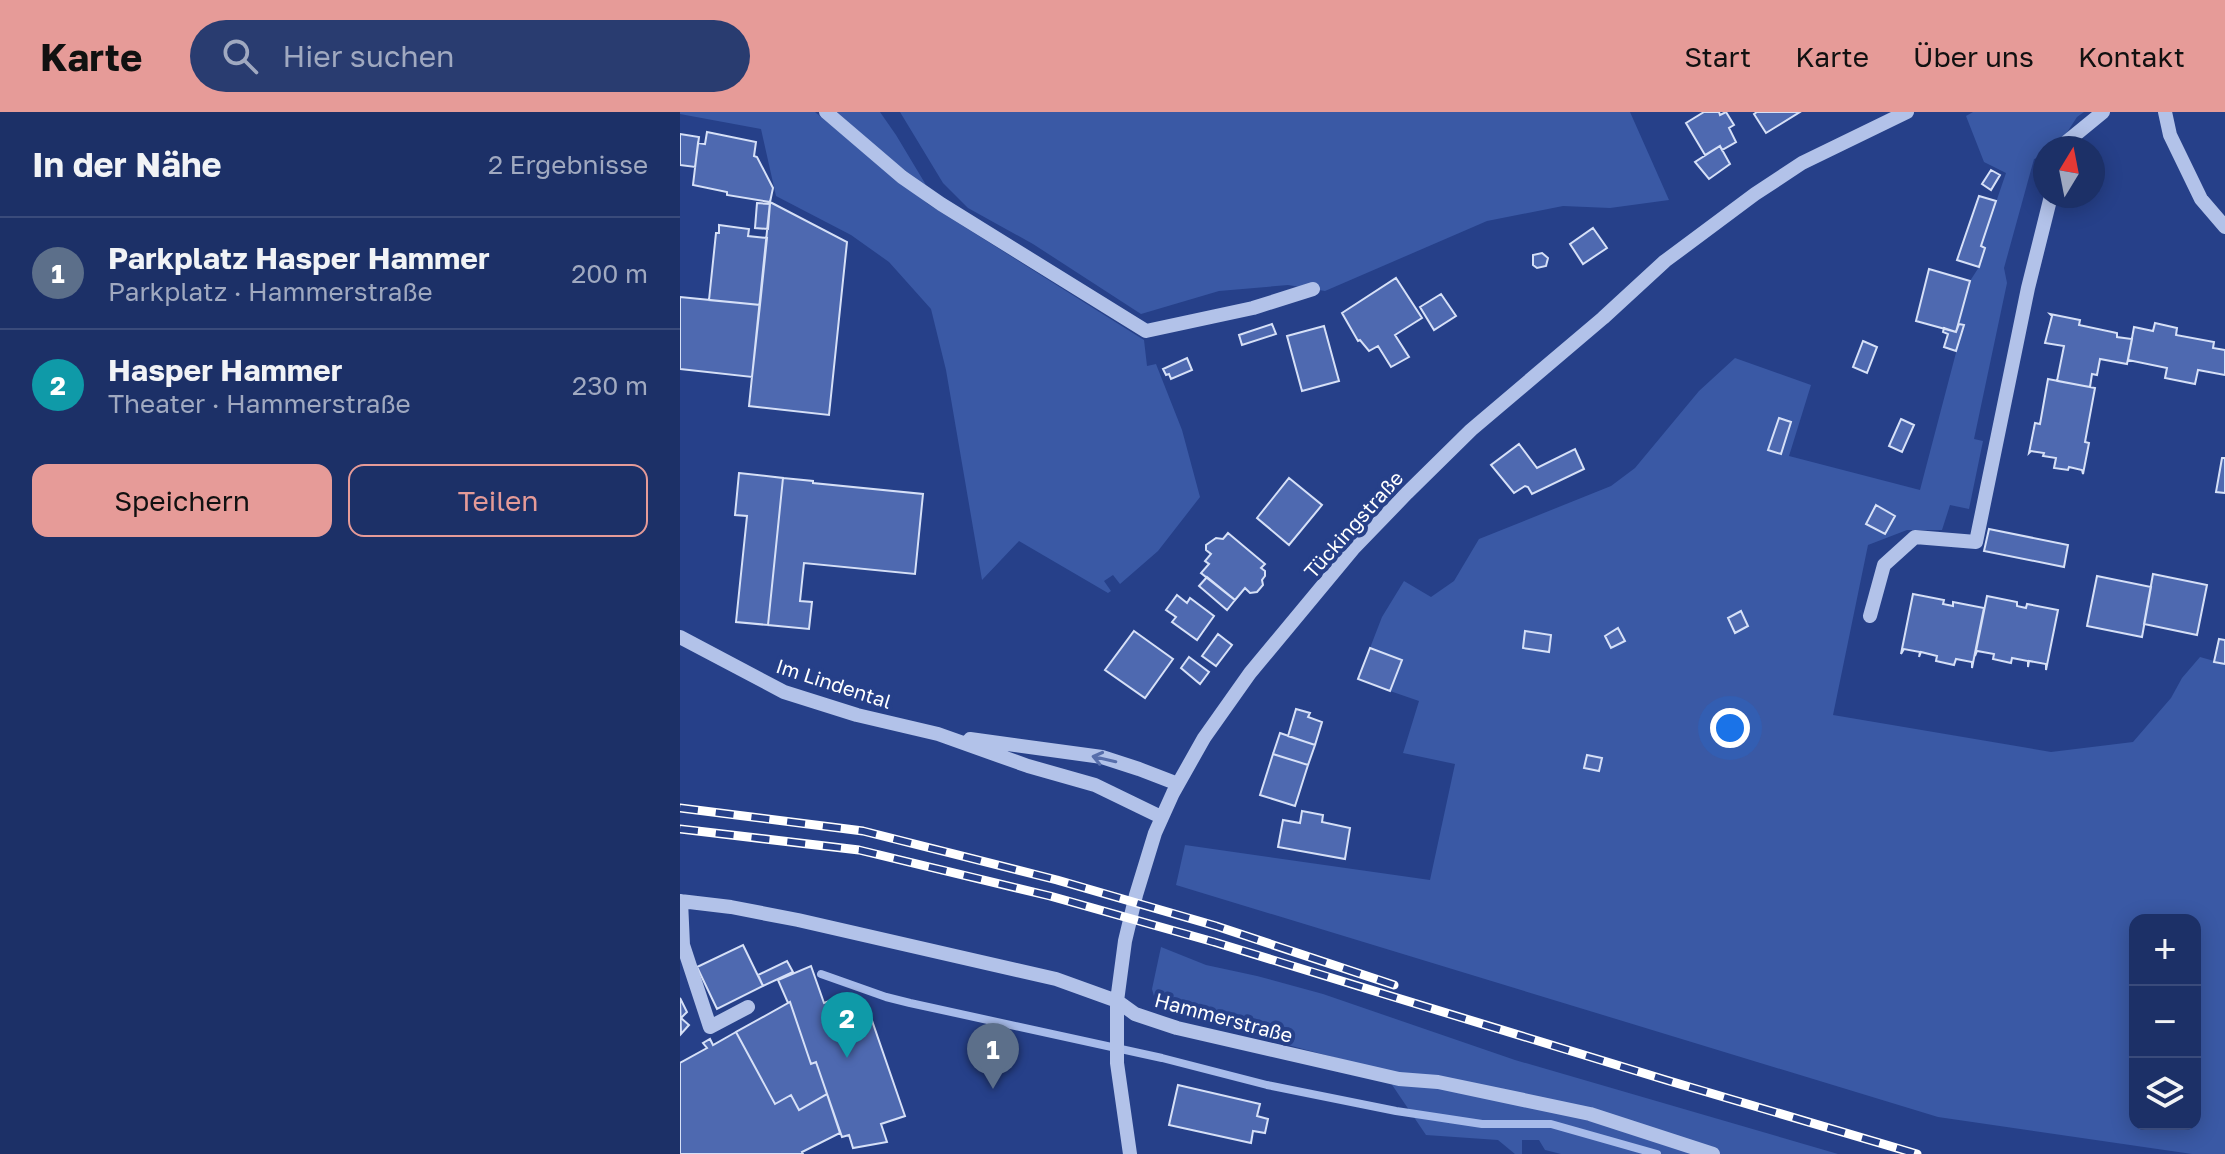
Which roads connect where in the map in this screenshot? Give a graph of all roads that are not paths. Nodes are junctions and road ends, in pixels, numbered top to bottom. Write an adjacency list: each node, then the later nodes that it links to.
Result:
1 (826, 112): 8 (street)
2 (1907, 112): 12 (street, Tückingstraße)
3 (2103, 112): 5 (street)
4 (2165, 112): 7 (street)
5 (2074, 136)
6 (2048, 208): 9 (street)
7 (2225, 227)
8 (1313, 289)
9 (1870, 616)
10 (680, 637): 11 (street, Im Lindental)
11 (938, 734): 12 (street, Im Lindental, one-way to 11); 13 (street, Im Lindental)
12 (1178, 784): 13 (street, Tückingstraße)
13 (1161, 817): 15 (street, Tückingstraße)
14 (680, 901): 15 (street, Hammerstraße); 16 (street)
15 (1117, 1001): 17 (street, Tückingstraße); 18 (street, Hammerstraße)
16 (748, 1007)
17 (1130, 1154)
18 (1713, 1154)

